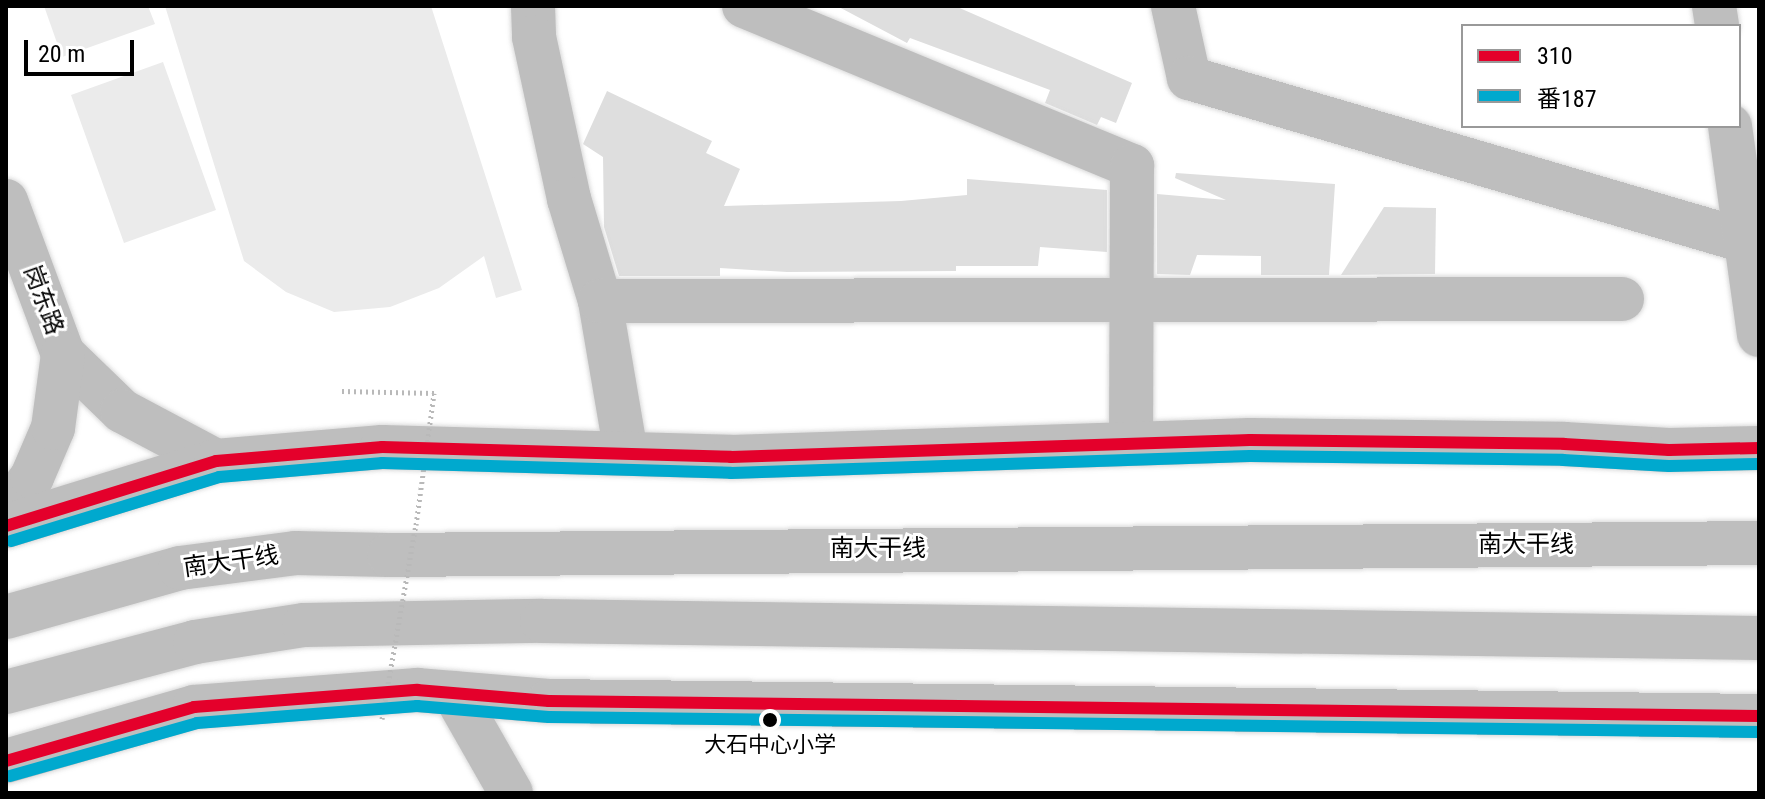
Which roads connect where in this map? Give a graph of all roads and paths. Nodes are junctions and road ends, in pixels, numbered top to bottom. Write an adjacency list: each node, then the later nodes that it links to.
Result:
1 (533, 6): 9 (main road)
2 (744, 6): 7 (main road)
3 (1173, 6): 6 (main road)
4 (1730, 128): 6 (main road)
5 (6, 201): 11 (main road, 岗东路)
6 (1745, 241): 10 (main road)
7 (1130, 297): 8 (main road); 9 (main road); 13 (main road)
8 (1622, 299)
9 (600, 301): 15 (main road)
10 (1759, 335)
11 (63, 354): 16 (main road); 17 (main road)
12 (342, 391): 25 (path, bridge)
13 (1131, 442): 14 (main road); 15 (main road)
14 (1759, 448)
15 (626, 453): 16 (main road)
16 (216, 461): 18 (main road)
17 (6, 511)
18 (6, 526)
19 (1759, 543): 20 (main road, 南大干线)
20 (6, 617)
21 (1759, 638): 22 (main road)
22 (6, 692)
23 (454, 693): 24 (main road); 26 (main road); 27 (main road)
24 (1759, 716)
25 (382, 719)
26 (6, 761)
27 (511, 793)

